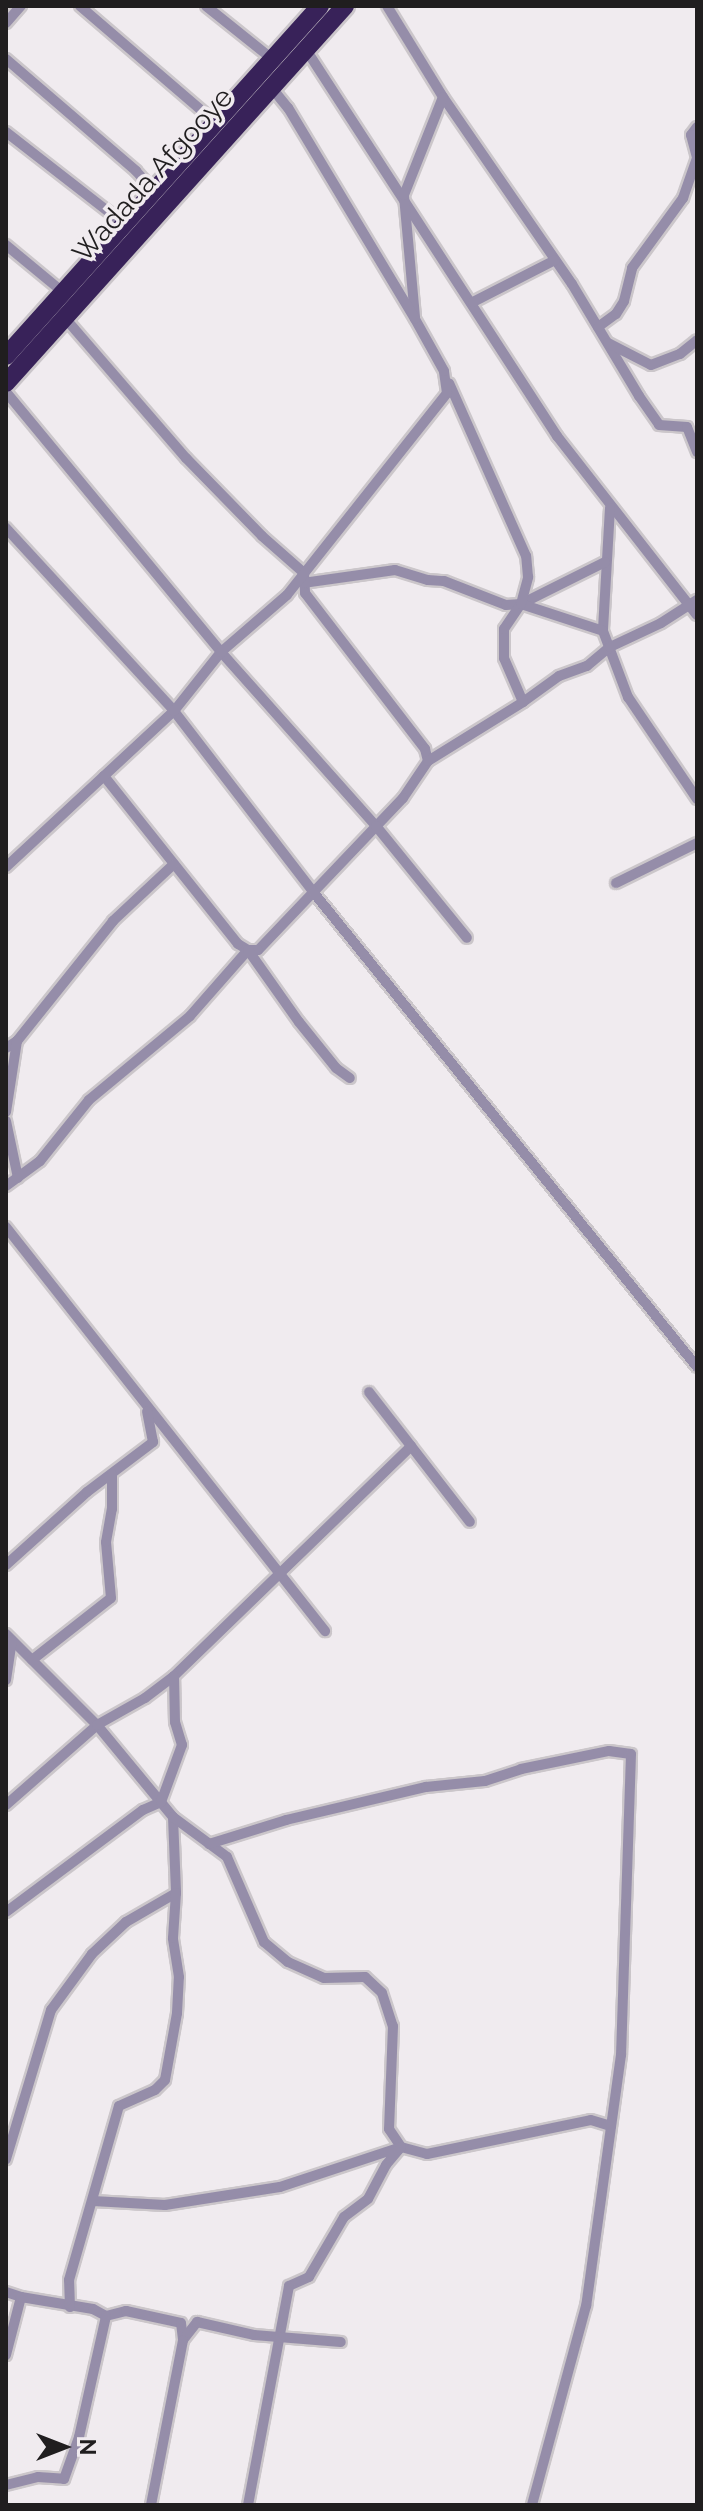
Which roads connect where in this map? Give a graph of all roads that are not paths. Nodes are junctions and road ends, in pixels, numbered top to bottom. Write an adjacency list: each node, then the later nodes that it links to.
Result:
1 (21, 6): 7 (street)
2 (80, 6): 13 (street)
3 (206, 6): 9 (street)
4 (320, 6): 9 (highway, Wadada Afgooye)
5 (345, 6): 8 (highway, Wadada Afgooye)
6 (387, 6): 12 (street)
7 (6, 23)
8 (305, 48): 11 (highway, Wadada Afgooye); 18 (street)
9 (271, 58): 13 (highway, Wadada Afgooye)
10 (6, 59): 17 (street)
11 (270, 86): 24 (highway, Wadada Afgooye); 25 (street)
12 (443, 97): 18 (street); 21 (street)
13 (215, 122): 17 (highway, Wadada Afgooye)
14 (697, 127): 16 (street)
15 (6, 133): 19 (street)
16 (697, 158): 26 (street)
17 (153, 190): 19 (highway, Wadada Afgooye)
18 (404, 195): 23 (street); 25 (street)
19 (124, 224): 22 (highway, Wadada Afgooye)
20 (6, 245): 22 (street)
21 (555, 260): 23 (street); 26 (street)
22 (64, 293): 29 (highway, Wadada Afgooye)
23 (473, 302): 34 (street)
24 (65, 318): 31 (highway, Wadada Afgooye); 37 (street)
25 (415, 319): 30 (street)
26 (598, 327): 28 (street)
27 (697, 340): 28 (street)
28 (607, 342): 33 (street)
29 (6, 356)
30 (448, 381): 37 (street); 39 (street)
31 (6, 383)
32 (6, 392): 43 (street)
33 (697, 452)
34 (610, 508): 36 (street); 38 (street)
35 (6, 528): 45 (street)
36 (605, 562): 39 (street); 41 (street)
37 (304, 578): 39 (street); 43 (street); 46 (street)
38 (693, 602): 40 (street); 42 (street)
39 (521, 604): 41 (street); 44 (street)
40 (697, 615)
41 (603, 631): 42 (street)
42 (610, 647): 44 (street); 48 (street)
43 (221, 652): 45 (street); 49 (street)
44 (523, 702): 46 (street)
45 (174, 711): 47 (street); 54 (street)
46 (428, 761): 49 (street)
47 (104, 776): 51 (street); 52 (street)
48 (697, 799)
49 (376, 826): 54 (street); 55 (street)
50 (697, 843): 53 (street)
51 (174, 864): 56 (street); 57 (street)
52 (6, 867)
53 (616, 883)
54 (314, 893): 56 (street); 65 (street)
55 (467, 938)
56 (248, 950): 59 (street); 62 (street)
57 (17, 1041): 58 (street); 60 (street)
58 (6, 1048)
59 (350, 1078)
60 (6, 1112)
61 (6, 1121): 62 (street)
62 (18, 1178): 63 (street)
63 (6, 1186)
64 (6, 1227): 67 (street)
65 (697, 1367)
66 (369, 1392): 68 (street)
67 (147, 1410): 69 (street); 72 (street)
68 (411, 1446): 70 (street); 72 (street)
69 (112, 1474): 71 (street); 75 (street)
70 (470, 1522)
71 (6, 1565)
72 (281, 1573): 73 (street); 76 (street)
73 (325, 1631)
74 (9, 1637): 75 (street); 77 (street)
75 (32, 1660): 78 (street)
76 (174, 1676): 78 (street); 79 (street)
77 (6, 1680)
78 (97, 1725): 79 (street); 80 (street)
79 (161, 1802): 81 (street); 84 (street)
80 (6, 1805)
81 (173, 1817): 82 (street); 83 (street)
82 (209, 1844): 85 (street); 86 (street)
83 (176, 1893): 87 (street); 88 (street)
84 (6, 1912)
85 (611, 2126): 86 (street); 100 (street)
86 (401, 2147): 88 (street); 93 (street)
87 (6, 2159)
88 (93, 2201): 91 (street)
89 (6, 2292): 90 (street)
90 (21, 2297): 91 (street); 96 (street)
91 (70, 2307): 92 (street)
92 (106, 2316): 94 (street); 97 (street)
93 (280, 2337): 94 (street); 95 (street); 99 (street)
94 (183, 2340): 98 (street)
95 (341, 2342)
96 (6, 2355)
97 (6, 2485)
98 (151, 2505)
99 (248, 2505)
100 (532, 2505)

